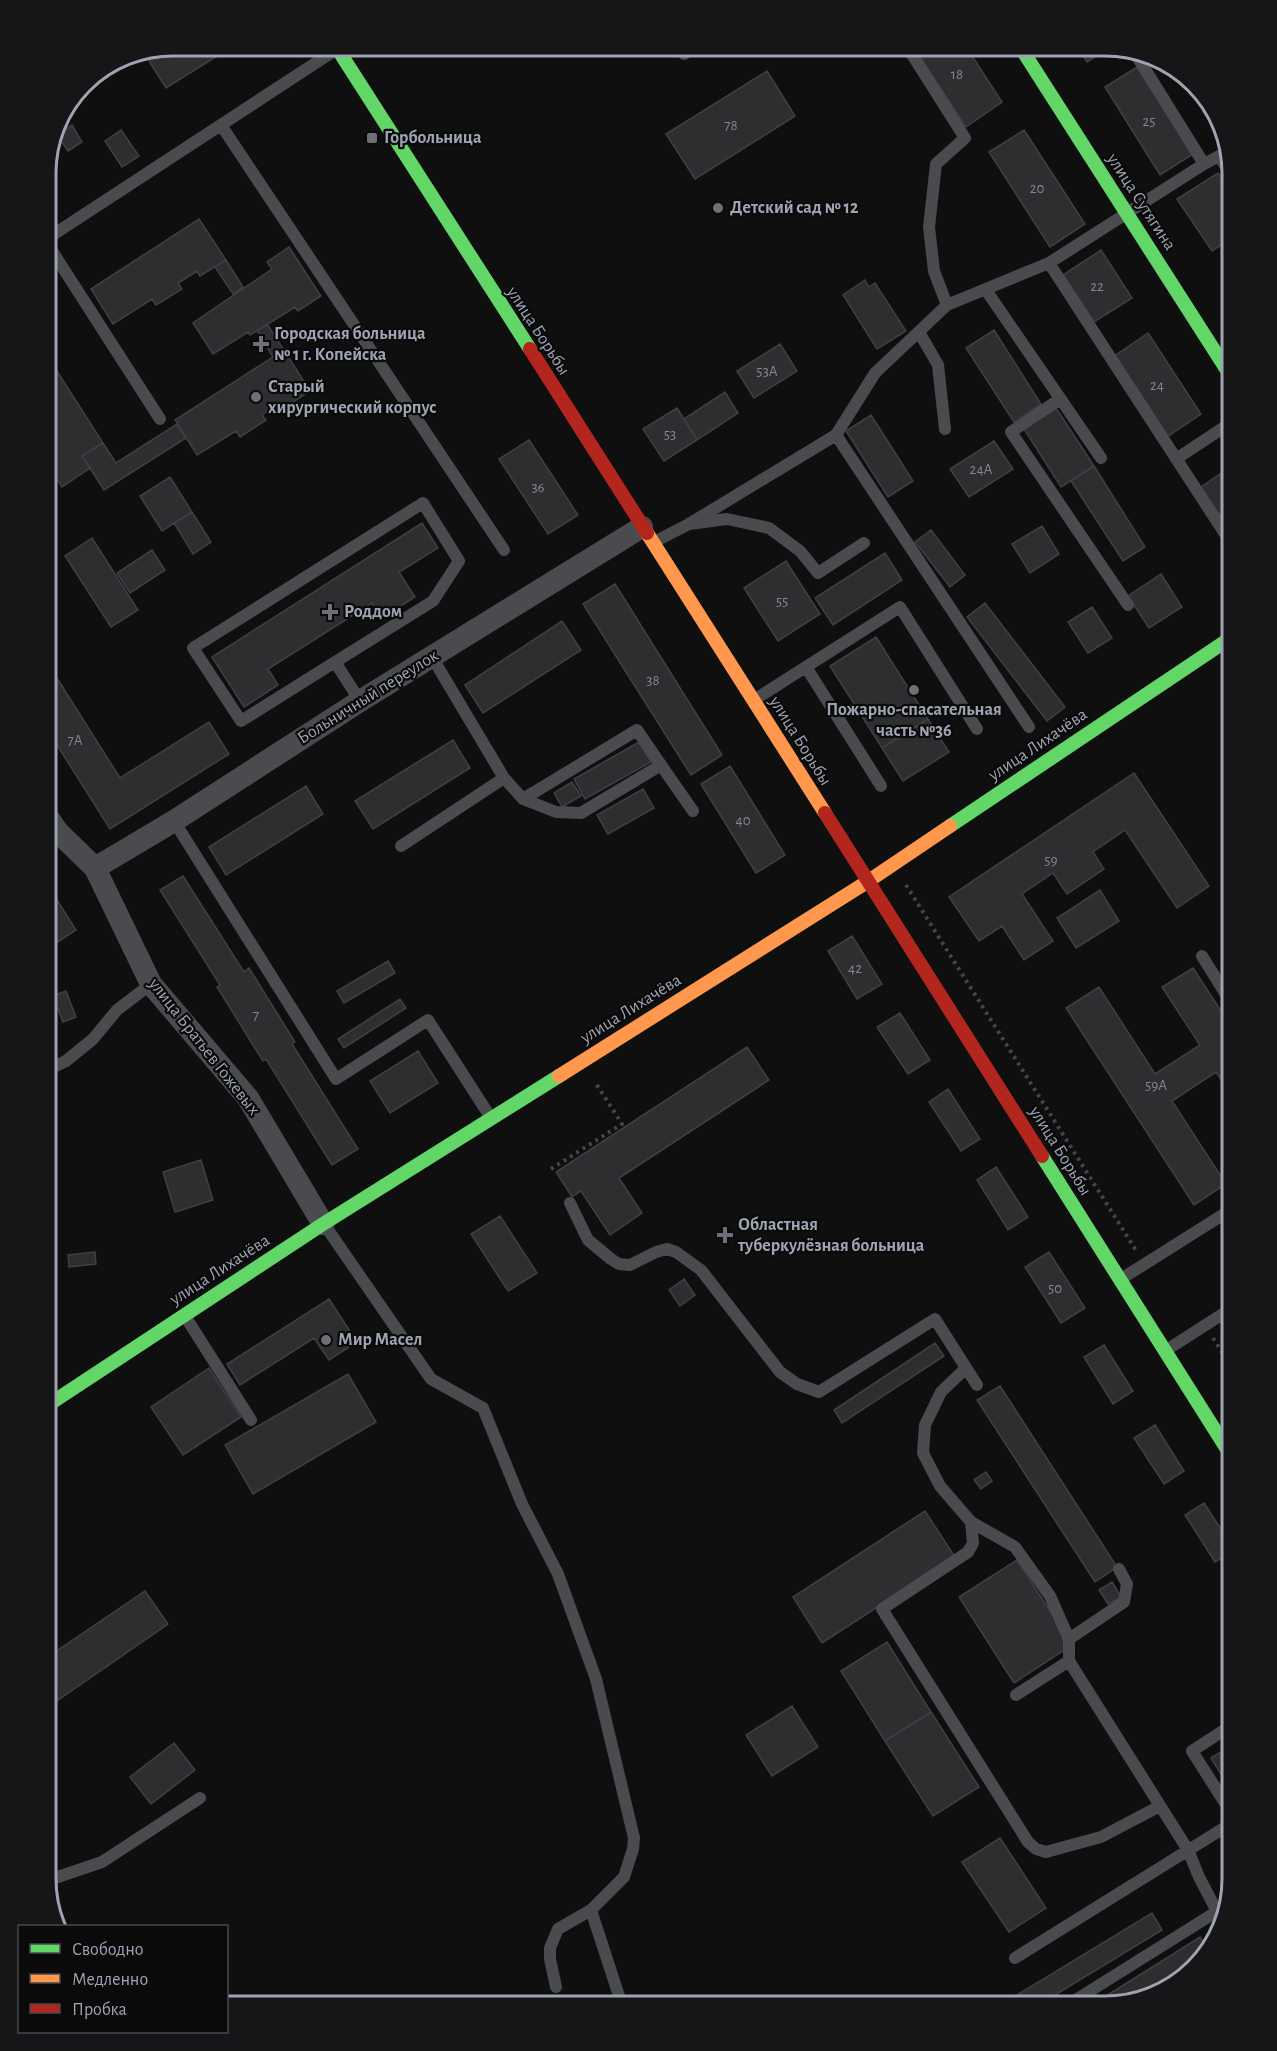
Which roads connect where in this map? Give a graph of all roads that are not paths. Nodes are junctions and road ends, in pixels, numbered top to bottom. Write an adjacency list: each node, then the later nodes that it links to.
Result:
1 (323, 56): 6 (lane)
2 (344, 56): 26 (street, улица Борьбы)
3 (913, 56): 14 (lane)
4 (1026, 56): 9 (street, улица Сутягина)
5 (1140, 62): 8 (lane)
6 (221, 125): 10 (lane); 28 (lane)
7 (1221, 159): 8 (lane)
8 (1204, 164): 9 (lane)
9 (1127, 214): 12 (lane); 16 (street, улица Сутягина)
10 (56, 233)
11 (56, 257): 18 (lane)
12 (1049, 263): 13 (lane); 23 (lane)
13 (986, 290): 14 (lane); 17 (lane)
14 (947, 305): 15 (lane)
15 (919, 332): 19 (lane); 21 (lane)
16 (1222, 362)
17 (1060, 399): 22 (lane); 29 (lane)
18 (160, 419)
19 (945, 429)
20 (1222, 429): 23 (lane)
21 (836, 435): 24 (lane); 36 (lane)
22 (1101, 458)
23 (1176, 459): 25 (lane)
24 (689, 524): 26 (lane); 27 (lane)
25 (1222, 529)
26 (648, 535): 31 (street, Больничный переулок); 34 (street, улица Борьбы)
27 (864, 543)
28 (504, 550)
29 (1128, 605)
30 (1222, 644): 47 (street, улица Лихачёва)
31 (432, 657): 35 (street, Больничный переулок); 39 (lane)
32 (335, 662): 32 (lane); 35 (lane)
33 (806, 667): 34 (lane); 37 (lane); 40 (lane)
34 (754, 700): 47 (street, улица Борьбы)
35 (360, 701): 43 (street, Больничный переулок)
36 (1029, 727)
37 (977, 729)
38 (661, 765): 41 (lane); 41 (lane); 42 (lane)
39 (504, 778): 41 (lane); 45 (lane)
40 (881, 786)
41 (523, 799)
42 (693, 811)
43 (174, 821): 46 (street, Больничный переулок); 52 (lane)
44 (56, 840): 46 (street, улица Братьев Гожевых)
45 (401, 846)
46 (95, 868): 49 (street, улица Братьев Гожевых)
47 (867, 882): 52 (street, улица Лихачёва); 56 (street, улица Борьбы)
48 (1202, 956): 50 (lane)
49 (151, 984): 51 (lane); 55 (street, улица Братьев Гожевых)
50 (1222, 988)
51 (56, 1066)
52 (491, 1118): 55 (street, улица Лихачёва)
53 (570, 1203): 60 (lane)
54 (1222, 1215): 56 (lane)
55 (323, 1224): 57 (street, улица Лихачёва); 77 (lane)
56 (1120, 1280): 59 (street, улица Борьбы)
57 (184, 1315): 62 (street, улица Лихачёва); 63 (lane)
58 (1222, 1315): 59 (lane)
59 (1166, 1351): 64 (street, улица Борьбы)
60 (966, 1368): 61 (lane); 65 (lane)
61 (977, 1385)
62 (56, 1400)
63 (251, 1420)
64 (1222, 1441)
65 (971, 1522): 67 (lane); 73 (lane)
66 (1119, 1569): 67 (lane)
67 (1069, 1639): 68 (lane)
68 (1070, 1661): 69 (lane); 73 (lane)
69 (1016, 1695)
70 (1222, 1732): 72 (lane)
71 (200, 1798): 76 (lane)
72 (1222, 1798)
73 (1160, 1806): 75 (lane)
74 (1222, 1829): 75 (lane)
75 (1188, 1850): 78 (lane); 80 (lane)
76 (56, 1878)
77 (591, 1910): 81 (lane); 82 (lane)
78 (1217, 1912)
79 (1215, 1918): 83 (lane)
80 (1015, 1958)
81 (556, 1987)
82 (619, 1996)
83 (1083, 1996)

